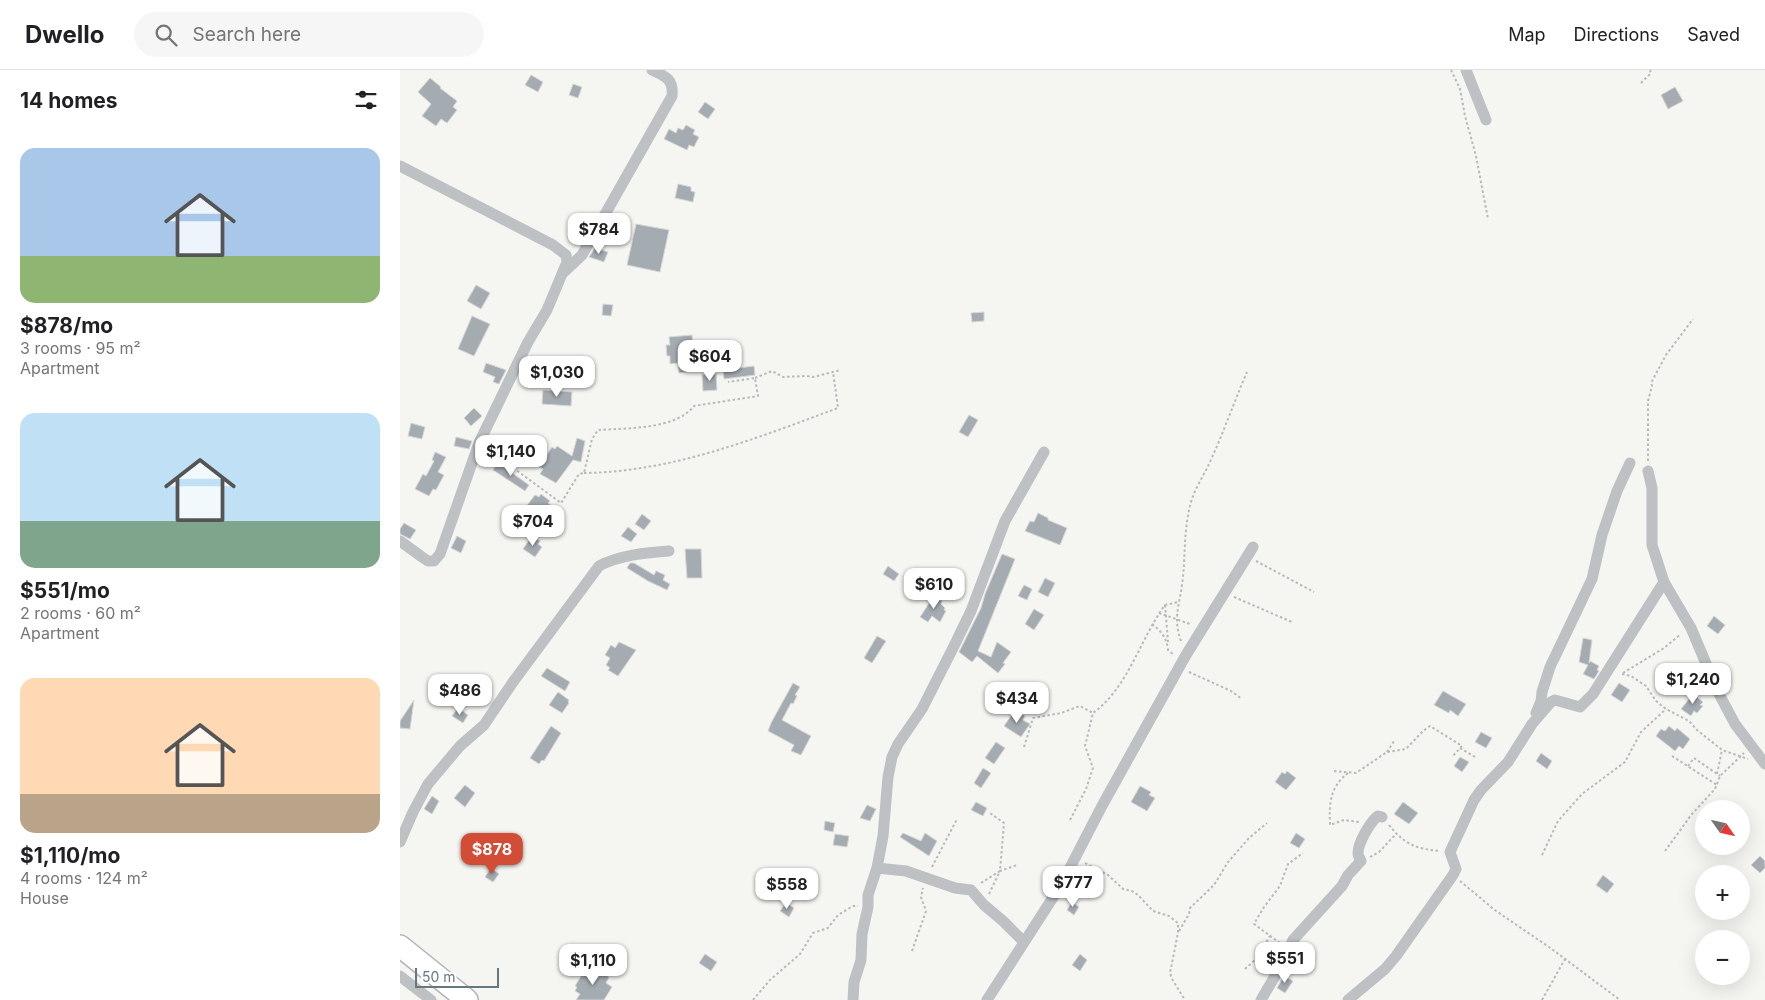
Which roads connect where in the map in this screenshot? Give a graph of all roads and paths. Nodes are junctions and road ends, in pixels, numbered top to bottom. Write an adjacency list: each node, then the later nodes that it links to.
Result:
1 (652, 70): 9 (street)
2 (1451, 70): 8 (path)
3 (1466, 70): 6 (street)
4 (1650, 70): 5 (path)
5 (1640, 83)
6 (1486, 120)
7 (400, 166): 9 (street)
8 (1488, 219)
9 (564, 272): 16 (street)
10 (1694, 319): 19 (path)
11 (841, 370): 12 (path)
12 (833, 372): 14 (path); 20 (path)
13 (1247, 372): 27 (path)
14 (755, 378): 15 (path); 20 (path)
15 (728, 382)
16 (479, 443): 20 (path); 21 (street)
17 (1044, 452): 74 (street)
18 (1630, 463): 39 (street)
19 (1648, 471): 24 (street)
20 (584, 473)
21 (400, 541)
22 (669, 551): 66 (street)
23 (1250, 552): 25 (street); 26 (path)
24 (1664, 582): 34 (street); 37 (street)
25 (1225, 592): 32 (path); 36 (street)
26 (1314, 592)
27 (1178, 602): 28 (path); 31 (path)
28 (1165, 604): 29 (path); 30 (path)
29 (1159, 613): 30 (path); 42 (path)
30 (1167, 617): 31 (path); 35 (path)
31 (1176, 620): 33 (path); 36 (path)
32 (1292, 622)
33 (1190, 624)
34 (1691, 628): 38 (path); 46 (street)
35 (1168, 643)
36 (1186, 654): 71 (street)
37 (1606, 673): 38 (path); 40 (street)
38 (1622, 674): 41 (path)
39 (1542, 692): 40 (street); 43 (street)
40 (1555, 700): 43 (street)
41 (1666, 709): 48 (path); 70 (path)
42 (1093, 713): 45 (path); 63 (path)
43 (1532, 724): 68 (street)
44 (1394, 741): 49 (path)
45 (1024, 747)
46 (1752, 747): 53 (path); 54 (street)
47 (1460, 748): 49 (path); 51 (path); 52 (path)
48 (1722, 750): 53 (path); 58 (path)
49 (1387, 752): 57 (path)
50 (1672, 756): 55 (path)
51 (1452, 757)
52 (1475, 757)
53 (1739, 757): 54 (path); 59 (path)
54 (1764, 763)
55 (1688, 766): 58 (path); 60 (path)
56 (1334, 770): 57 (path)
57 (1348, 772): 62 (path)
58 (1717, 774): 59 (path)
59 (1720, 776): 60 (path)
60 (1717, 785): 67 (path)
61 (990, 813): 75 (path)
62 (1378, 818): 65 (path); 72 (street)
63 (1070, 820)
64 (1267, 823): 80 (path)
65 (1396, 834): 68 (path); 72 (path)
66 (400, 842)
67 (1665, 851)
68 (1450, 852): 76 (street)
69 (1303, 853): 81 (path)
70 (1542, 855)
71 (1076, 858): 80 (path); 82 (street)
72 (1361, 861): 84 (street)
73 (1017, 865): 75 (path)
74 (877, 868): 77 (street); 79 (street)
75 (1000, 871): 77 (path); 78 (path)
76 (1453, 875): 85 (path); 95 (street)
77 (971, 890): 78 (street)
78 (984, 905): 82 (street)
79 (868, 907): 90 (path); 91 (street)
80 (1178, 933): 93 (path)
81 (1270, 936): 84 (path); 86 (path)
82 (1024, 942): 92 (street)
83 (400, 946): 89 (highway)
84 (1290, 949): 94 (street)
85 (1565, 959): 96 (path); 97 (path)
86 (1245, 969)
87 (400, 976): 88 (street)
88 (431, 1000)
89 (467, 1000)
90 (753, 1000)
91 (853, 1000)
92 (987, 1000)
93 (1185, 1000)
94 (1261, 1000)
95 (1348, 1000)
96 (1542, 1000)
97 (1620, 1000)

